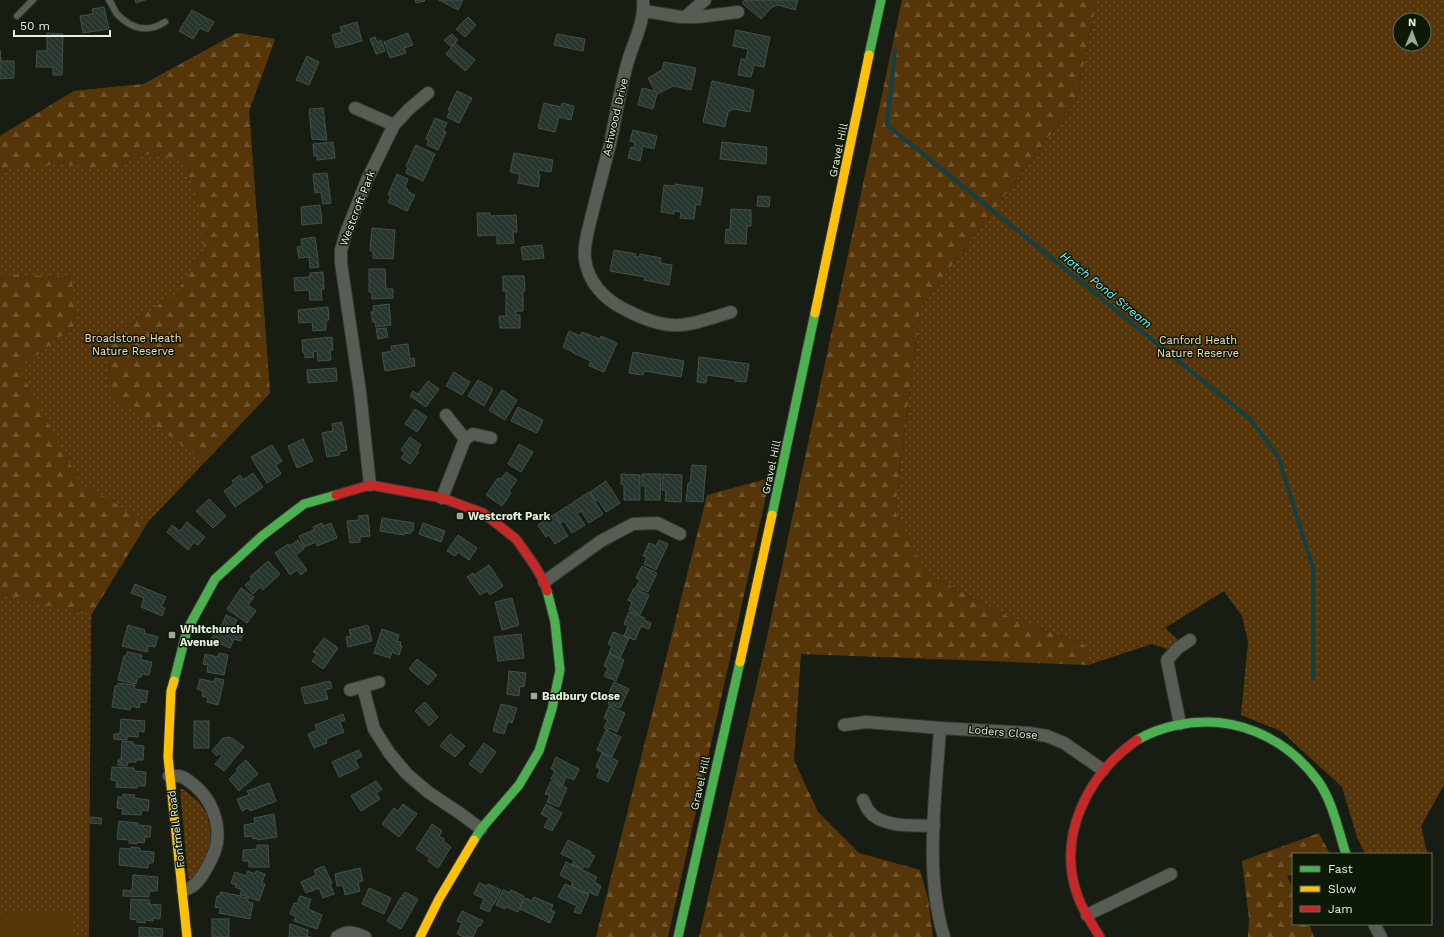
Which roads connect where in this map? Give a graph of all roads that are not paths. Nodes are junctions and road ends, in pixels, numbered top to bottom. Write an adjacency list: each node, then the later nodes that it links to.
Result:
1 (33, 0): 7 (lane)
2 (109, 0): 9 (lane)
3 (705, 0): 8 (street)
4 (881, 0): 42 (street, Gravel Hill)
5 (644, 6): 8 (street, Ashwood Drive); 13 (street, Ashwood Drive)
6 (738, 12): 8 (street, Ashwood Drive)
7 (17, 16)
8 (685, 17)
9 (165, 22)
10 (428, 93): 12 (street, Westcroft Park)
11 (356, 108): 12 (street)
12 (394, 125): 17 (street, Westcroft Park)
13 (731, 312)
14 (446, 416): 16 (street)
15 (492, 438): 16 (street)
16 (465, 439): 18 (street)
17 (370, 485): 18 (street); 29 (street)
18 (442, 498): 20 (street)
19 (680, 534): 20 (street)
20 (544, 582): 32 (street)
21 (1190, 640): 25 (street)
22 (379, 682): 23 (street)
23 (363, 687): 24 (street); 32 (street)
24 (350, 690)
25 (1180, 724): 28 (street); 33 (street)
26 (844, 726): 27 (street, Loders Close)
27 (940, 728): 28 (street, Loders Close); 31 (street)
28 (1103, 770): 36 (street)
29 (169, 776): 35 (street, Fontmell Road); 35 (street, Fontmell Road)
30 (863, 800): 31 (street)
31 (934, 826): 43 (street)
32 (481, 829): 41 (street)
33 (1346, 853)
34 (1171, 874): 36 (street)
35 (183, 891): 38 (street, Fontmell Road)
36 (1087, 915): 44 (street)
37 (1374, 925): 45 (street)
38 (187, 937)
39 (337, 937): 40 (street)
40 (365, 937)
41 (420, 937)
42 (678, 937)
43 (944, 937)
44 (1100, 937)
45 (1380, 937)

